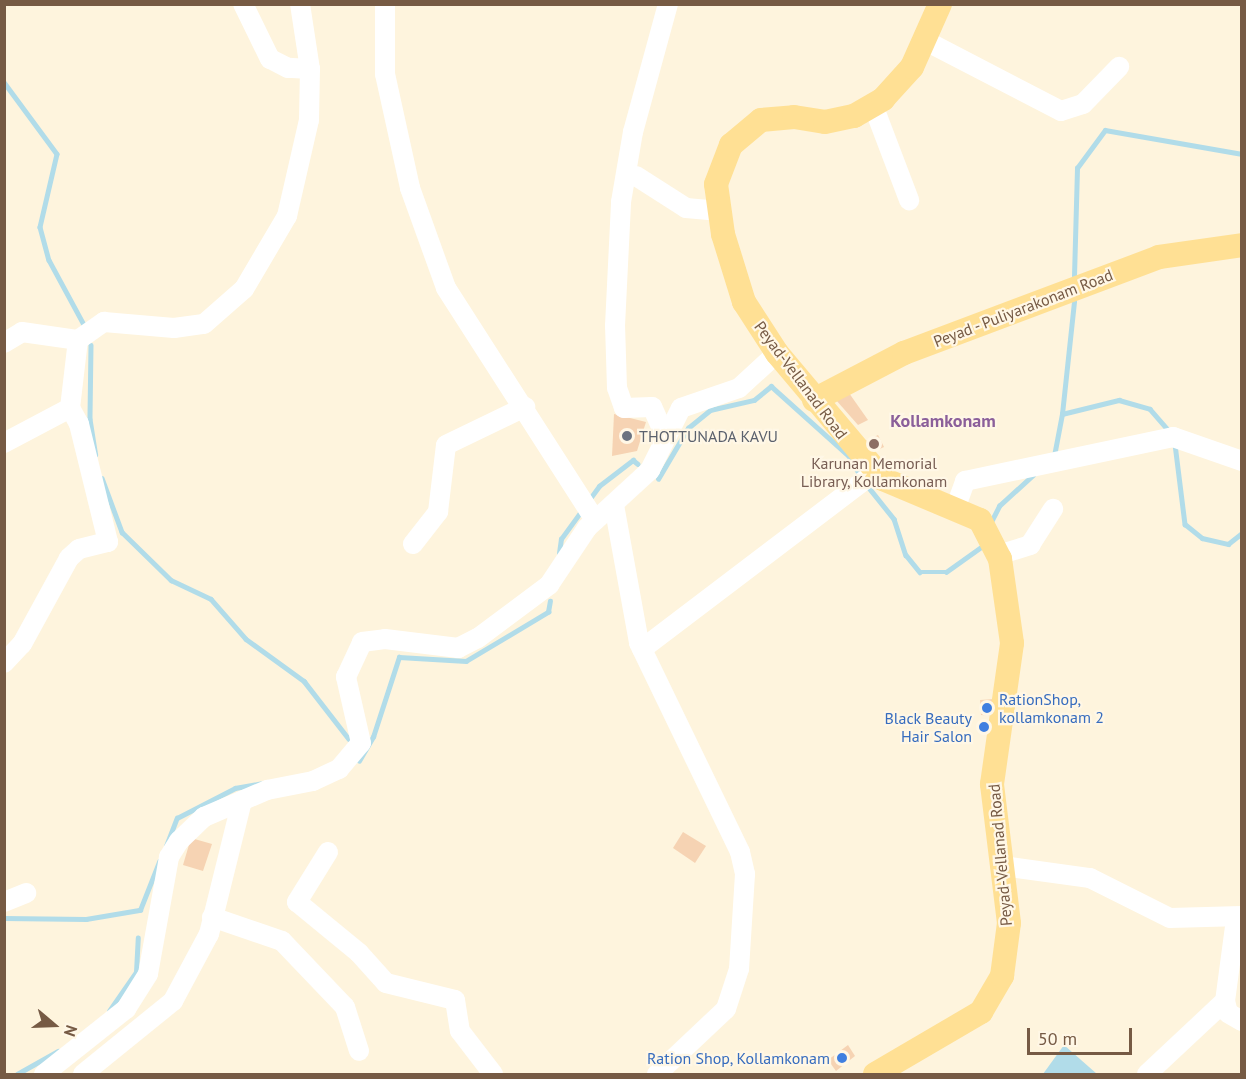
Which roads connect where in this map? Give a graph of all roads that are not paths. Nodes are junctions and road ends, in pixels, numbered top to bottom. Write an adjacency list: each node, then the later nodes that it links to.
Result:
1 (243, 4): 8 (street)
2 (300, 4): 8 (street)
3 (385, 4): 18 (street)
4 (668, 4): 20 (street)
5 (940, 4): 6 (main road, Peyad-Vellanad Road)
6 (924, 40): 7 (street); 9 (main road, Peyad-Vellanad Road)
7 (1119, 68)
8 (310, 69): 14 (street)
9 (873, 105): 11 (street); 12 (main road, Peyad-Vellanad Road)
10 (636, 176): 12 (street)
11 (909, 200)
12 (720, 211): 16 (main road, Peyad-Vellanad Road)
13 (1242, 245): 17 (main road, Peyad - Puliyarakonam Road)
14 (78, 340): 15 (street); 19 (street)
15 (4, 343)
16 (777, 353): 17 (main road, Peyad-Vellanad Road); 20 (street)
17 (814, 400): 23 (main road, Peyad-Vellanad Road)
18 (525, 407): 27 (street); 28 (street)
19 (70, 408): 21 (street); 31 (street)
20 (666, 438): 24 (street)
21 (4, 443)
22 (1242, 461): 25 (street)
23 (868, 477): 25 (main road, Peyad-Vellanad Road); 30 (street)
24 (614, 505): 27 (street); 30 (street)
25 (955, 509): 29 (main road, Peyad-Vellanad Road)
26 (1053, 509): 29 (street)
27 (589, 510): 32 (street)
28 (413, 544)
29 (998, 555): 34 (main road, Peyad-Vellanad Road)
30 (642, 649): 45 (street)
31 (4, 663)
32 (242, 801): 37 (street); 42 (street)
33 (328, 852): 44 (street)
34 (1002, 866): 38 (street); 46 (main road, Peyad-Vellanad Road)
35 (26, 893): 36 (street)
36 (4, 902)
37 (212, 917): 41 (street); 43 (street)
38 (1239, 918): 39 (street)
39 (1225, 1001): 40 (street); 47 (street)
40 (1242, 1021)
41 (360, 1051)
42 (44, 1074)
43 (83, 1074)
44 (493, 1074)
45 (657, 1074)
46 (875, 1074)
47 (1147, 1074)

